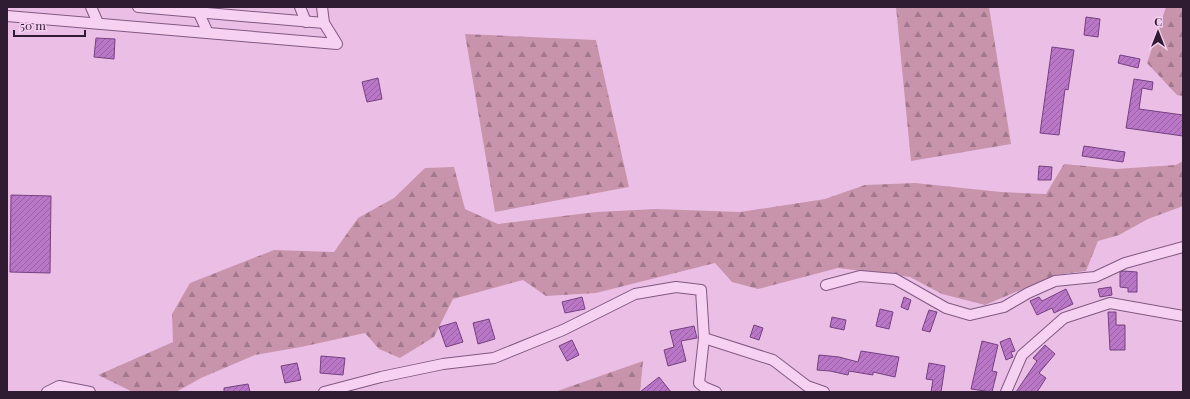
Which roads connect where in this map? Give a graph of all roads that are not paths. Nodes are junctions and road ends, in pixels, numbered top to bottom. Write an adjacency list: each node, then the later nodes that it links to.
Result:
1 (92, 7): 9 (street)
2 (138, 7): 5 (street)
3 (300, 7): 7 (street)
4 (322, 7): 8 (street)
5 (197, 10): 7 (street); 10 (street)
6 (7, 16): 9 (street)
7 (306, 22): 8 (street)
8 (324, 23): 10 (street)
9 (98, 24): 10 (street)
10 (208, 33)
11 (1183, 247): 12 (street)
12 (826, 285)
13 (1183, 316): 20 (street)
14 (704, 338): 17 (street); 18 (street); 19 (street)
15 (48, 392): 16 (street)
16 (90, 392)
17 (324, 392)
18 (716, 392)
19 (824, 392)
20 (1006, 392)

